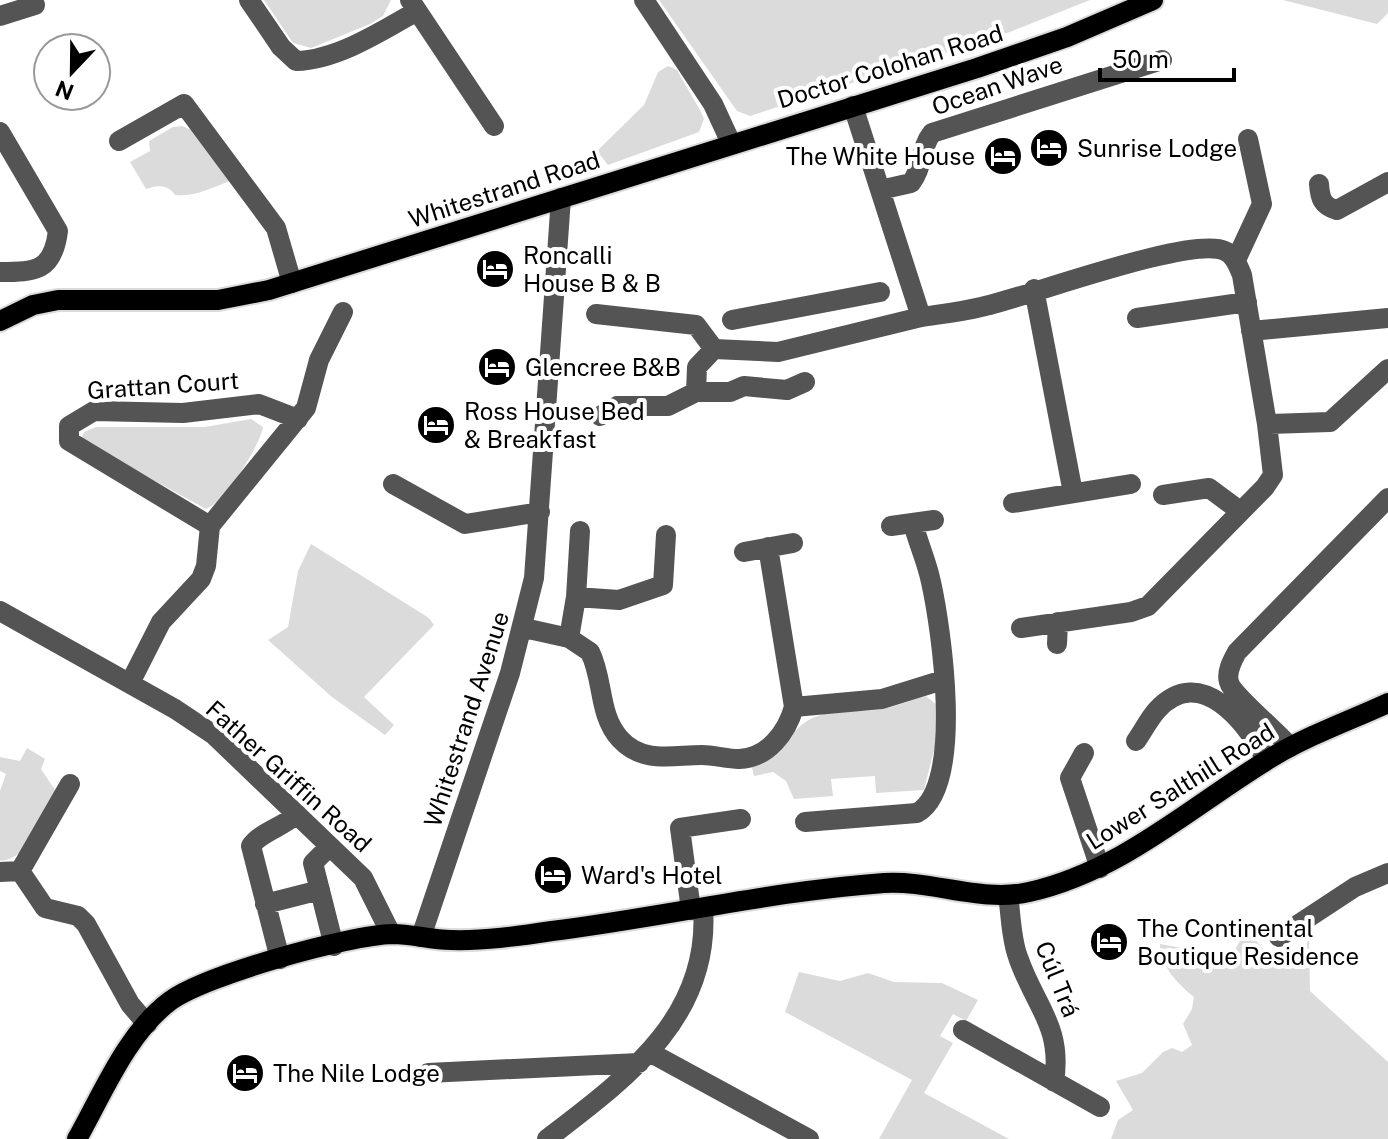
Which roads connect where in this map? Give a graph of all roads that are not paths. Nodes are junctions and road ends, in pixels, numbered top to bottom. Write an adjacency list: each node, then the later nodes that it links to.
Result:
1 (249, 0): 5 (street)
2 (644, 0): 13 (street)
3 (1153, 0): 8 (main road, Doctor Colohan Road)
4 (35, 5): 6 (street)
5 (414, 5): 9 (street)
6 (0, 16)
7 (1162, 60): 16 (street, Ocean Wave)
8 (853, 106): 13 (main road, Doctor Colohan Road); 16 (street)
9 (494, 126)
10 (0, 132): 19 (street)
11 (1248, 139): 18 (street)
12 (119, 141): 20 (street)
13 (731, 143): 17 (main road, Whitestrand Road)
14 (1388, 182): 15 (street)
15 (1319, 184)
16 (880, 190): 27 (street)
17 (561, 198): 20 (main road, Whitestrand Road); 48 (street, Whitestrand Avenue)
18 (1236, 260): 21 (street); 24 (street)
19 (0, 272)
20 (292, 283): 31 (main road, Whitestrand Road)
21 (1034, 289): 27 (street); 43 (street)
22 (880, 292): 23 (street)
23 (833, 302): 30 (street); 33 (street)
24 (1247, 302): 28 (street); 32 (street)
25 (343, 312): 39 (street)
26 (596, 314): 34 (street)
27 (921, 317): 33 (street)
28 (1137, 318)
29 (1388, 318): 32 (street)
30 (732, 320)
31 (0, 321)
32 (1251, 331): 40 (street)
33 (842, 339): 34 (street)
34 (714, 349): 37 (street)
35 (1388, 369): 40 (street)
36 (805, 382): 37 (street)
37 (696, 392): 38 (street)
38 (600, 416)
39 (298, 419): 51 (street); 51 (street, Grattan Court)
40 (1267, 424): 47 (street)
41 (393, 484): 48 (street)
42 (1131, 484): 43 (street)
43 (1073, 493): 46 (street)
44 (1163, 495): 47 (street)
45 (1388, 498): 70 (street)
46 (1013, 503)
47 (1240, 511): 60 (street)
48 (540, 512): 61 (street, Whitestrand Avenue)
49 (934, 520): 50 (street)
50 (913, 523): 52 (street); 65 (street)
51 (210, 526): 66 (street)
52 (891, 526)
53 (580, 531): 58 (street)
54 (666, 535): 58 (street)
55 (793, 543): 56 (street)
56 (768, 547): 57 (street); 68 (street)
57 (744, 552)
58 (576, 597): 63 (street)
59 (0, 611): 66 (street, Father Griffin Road)
60 (1058, 622): 62 (street); 64 (street)
61 (524, 628): 63 (street); 86 (street, Whitestrand Avenue)
62 (1021, 628)
63 (569, 638): 68 (street)
64 (1057, 644)
65 (943, 680): 68 (street); 76 (street)
66 (130, 683): 74 (street, Father Griffin Road)
67 (1388, 703): 70 (main road, Lower Salthill Road)
68 (794, 707)
69 (1136, 741): 72 (street)
70 (1290, 747): 72 (main road, Lower Salthill Road)
71 (1084, 753): 78 (street)
72 (1266, 760): 78 (main road, Lower Salthill Road)
73 (70, 784): 79 (street)
74 (297, 814): 77 (street, Father Griffin Road); 83 (street)
75 (741, 819): 84 (street)
76 (805, 822)
77 (330, 846): 81 (street); 85 (street, Father Griffin Road)
78 (1100, 868): 82 (main road, Lower Salthill Road)
79 (10, 872): 90 (street)
80 (1388, 873): 87 (street)
81 (320, 890): 83 (street); 88 (street)
82 (1008, 895): 84 (main road, Lower Salthill Road); 94 (street, Cúl Trá)
83 (265, 904): 89 (street)
84 (697, 909): 86 (main road, Lower Salthill Road); 92 (street)
85 (391, 934): 86 (main road, Lower Salthill Road); 88 (main road, Lower Salthill Road)
86 (421, 937)
87 (1279, 937)
88 (334, 946): 89 (main road, Lower Salthill Road)
89 (280, 959): 90 (main road, Lower Salthill Road)
90 (147, 1024): 96 (main road, Lower Salthill Road)
91 (963, 1030): 94 (street)
92 (645, 1058): 93 (street); 97 (street); 98 (street)
93 (428, 1073)
94 (1054, 1082): 95 (street)
95 (1100, 1107)
96 (76, 1136)
97 (547, 1139)
98 (809, 1139)

